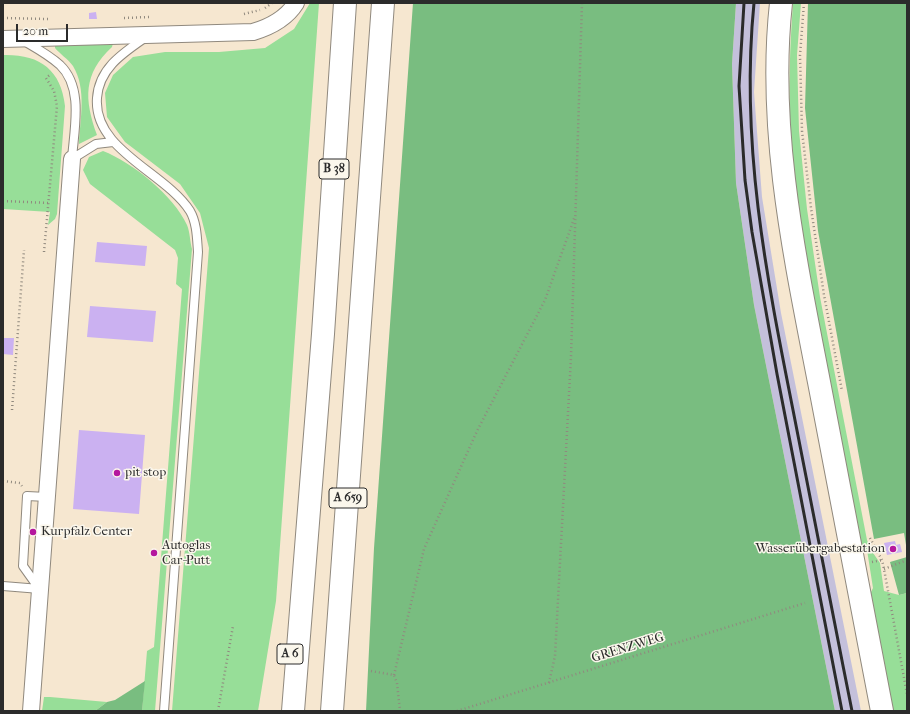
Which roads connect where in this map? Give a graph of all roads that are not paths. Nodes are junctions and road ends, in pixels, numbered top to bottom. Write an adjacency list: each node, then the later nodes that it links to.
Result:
1 (296, 3): 5 (street)
2 (345, 3): 9 (main road, B 38)
3 (383, 3): 14 (main road, A 659)
4 (781, 3): 21 (main road)
5 (150, 34): 6 (street); 7 (lane)
6 (10, 38): 8 (lane)
7 (113, 142): 8 (lane); 16 (lane)
8 (72, 159): 10 (street)
9 (323, 334): 13 (main road, A 659)
10 (47, 497): 12 (street); 12 (lane)
11 (3, 586): 12 (lane)
12 (40, 589): 15 (street)
13 (303, 596): 17 (main road, A 6); 18 (main road, A 659)
14 (336, 657): 19 (main road, A 659); 20 (main road)
15 (31, 711)
16 (164, 711)
17 (278, 711)
18 (293, 711)
19 (332, 711)
20 (343, 711)
21 (882, 711)

